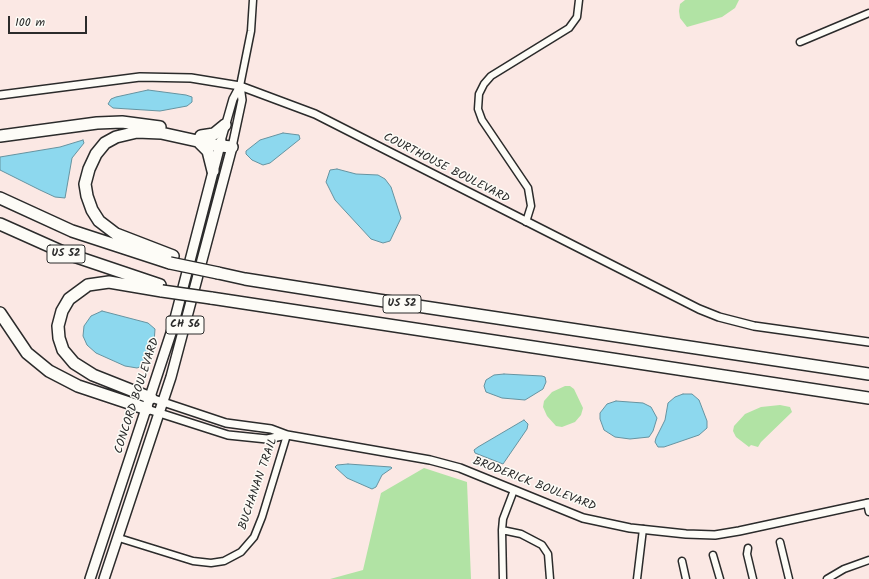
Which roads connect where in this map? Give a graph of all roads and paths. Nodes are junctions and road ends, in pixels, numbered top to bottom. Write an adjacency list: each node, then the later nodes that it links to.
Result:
1 (253, 0): 5 (street)
2 (578, 0): 14 (street)
3 (869, 13): 4 (street)
4 (800, 42)
5 (240, 86): 6 (street, COURTHOUSE BOULEVARD); 7 (street); 11 (street); 14 (street, COURTHOUSE BOULEVARD)
6 (0, 95)
7 (225, 125): 9 (highway); 10 (street)
8 (0, 136): 9 (highway)
9 (199, 138): 10 (highway); 12 (highway); 16 (highway)
10 (220, 144): 11 (highway); 12 (main road, CH 56)
11 (232, 147): 24 (main road, CONCORD BOULEVARD / CH 56)
12 (213, 171): 22 (main road, CONCORD BOULEVARD / CH 56)
13 (0, 198): 16 (highway, US 52)
14 (526, 222): 19 (street, COURTHOUSE BOULEVARD)
15 (0, 224): 17 (highway, US 52)
16 (171, 259): 20 (highway, US 52, bridge)
17 (163, 288): 21 (highway, US 52, bridge); 22 (highway)
18 (0, 313): 26 (highway)
19 (869, 342)
20 (869, 374)
21 (814, 390): 23 (highway); 25 (highway, US 52)
22 (151, 398): 24 (street, BRODERICK BOULEVARD); 26 (main road, CONCORD BOULEVARD / CH 56)
23 (869, 398)
24 (164, 402): 27 (main road, CONCORD BOULEVARD / CH 56); 28 (street, BRODERICK BOULEVARD)
25 (869, 403)
26 (147, 409): 27 (street, BRODERICK BOULEVARD); 40 (main road, CONCORD BOULEVARD / CH 56)
27 (160, 414): 28 (street, BRODERICK BOULEVARD); 34 (main road, CONCORD BOULEVARD / CH 56)
28 (287, 435): 29 (street, BRODERICK BOULEVARD); 34 (street, BUCHANAN TRAIL)
29 (514, 490): 32 (street, BRODERICK BOULEVARD); 33 (street)
30 (868, 503): 31 (street); 32 (street, BRODERICK BOULEVARD)
31 (869, 512)
32 (643, 529): 44 (street)
33 (502, 530): 42 (street); 43 (street)
34 (119, 538): 41 (main road, CONCORD BOULEVARD / CH 56)
35 (780, 542): 48 (street)
36 (748, 548): 47 (street)
37 (713, 555): 46 (street)
38 (869, 560): 49 (street)
39 (682, 562): 45 (street)
40 (90, 579)
41 (104, 579)
42 (503, 579)
43 (550, 579)
44 (637, 579)
45 (686, 579)
46 (720, 579)
47 (753, 579)
48 (788, 579)
49 (827, 579)

